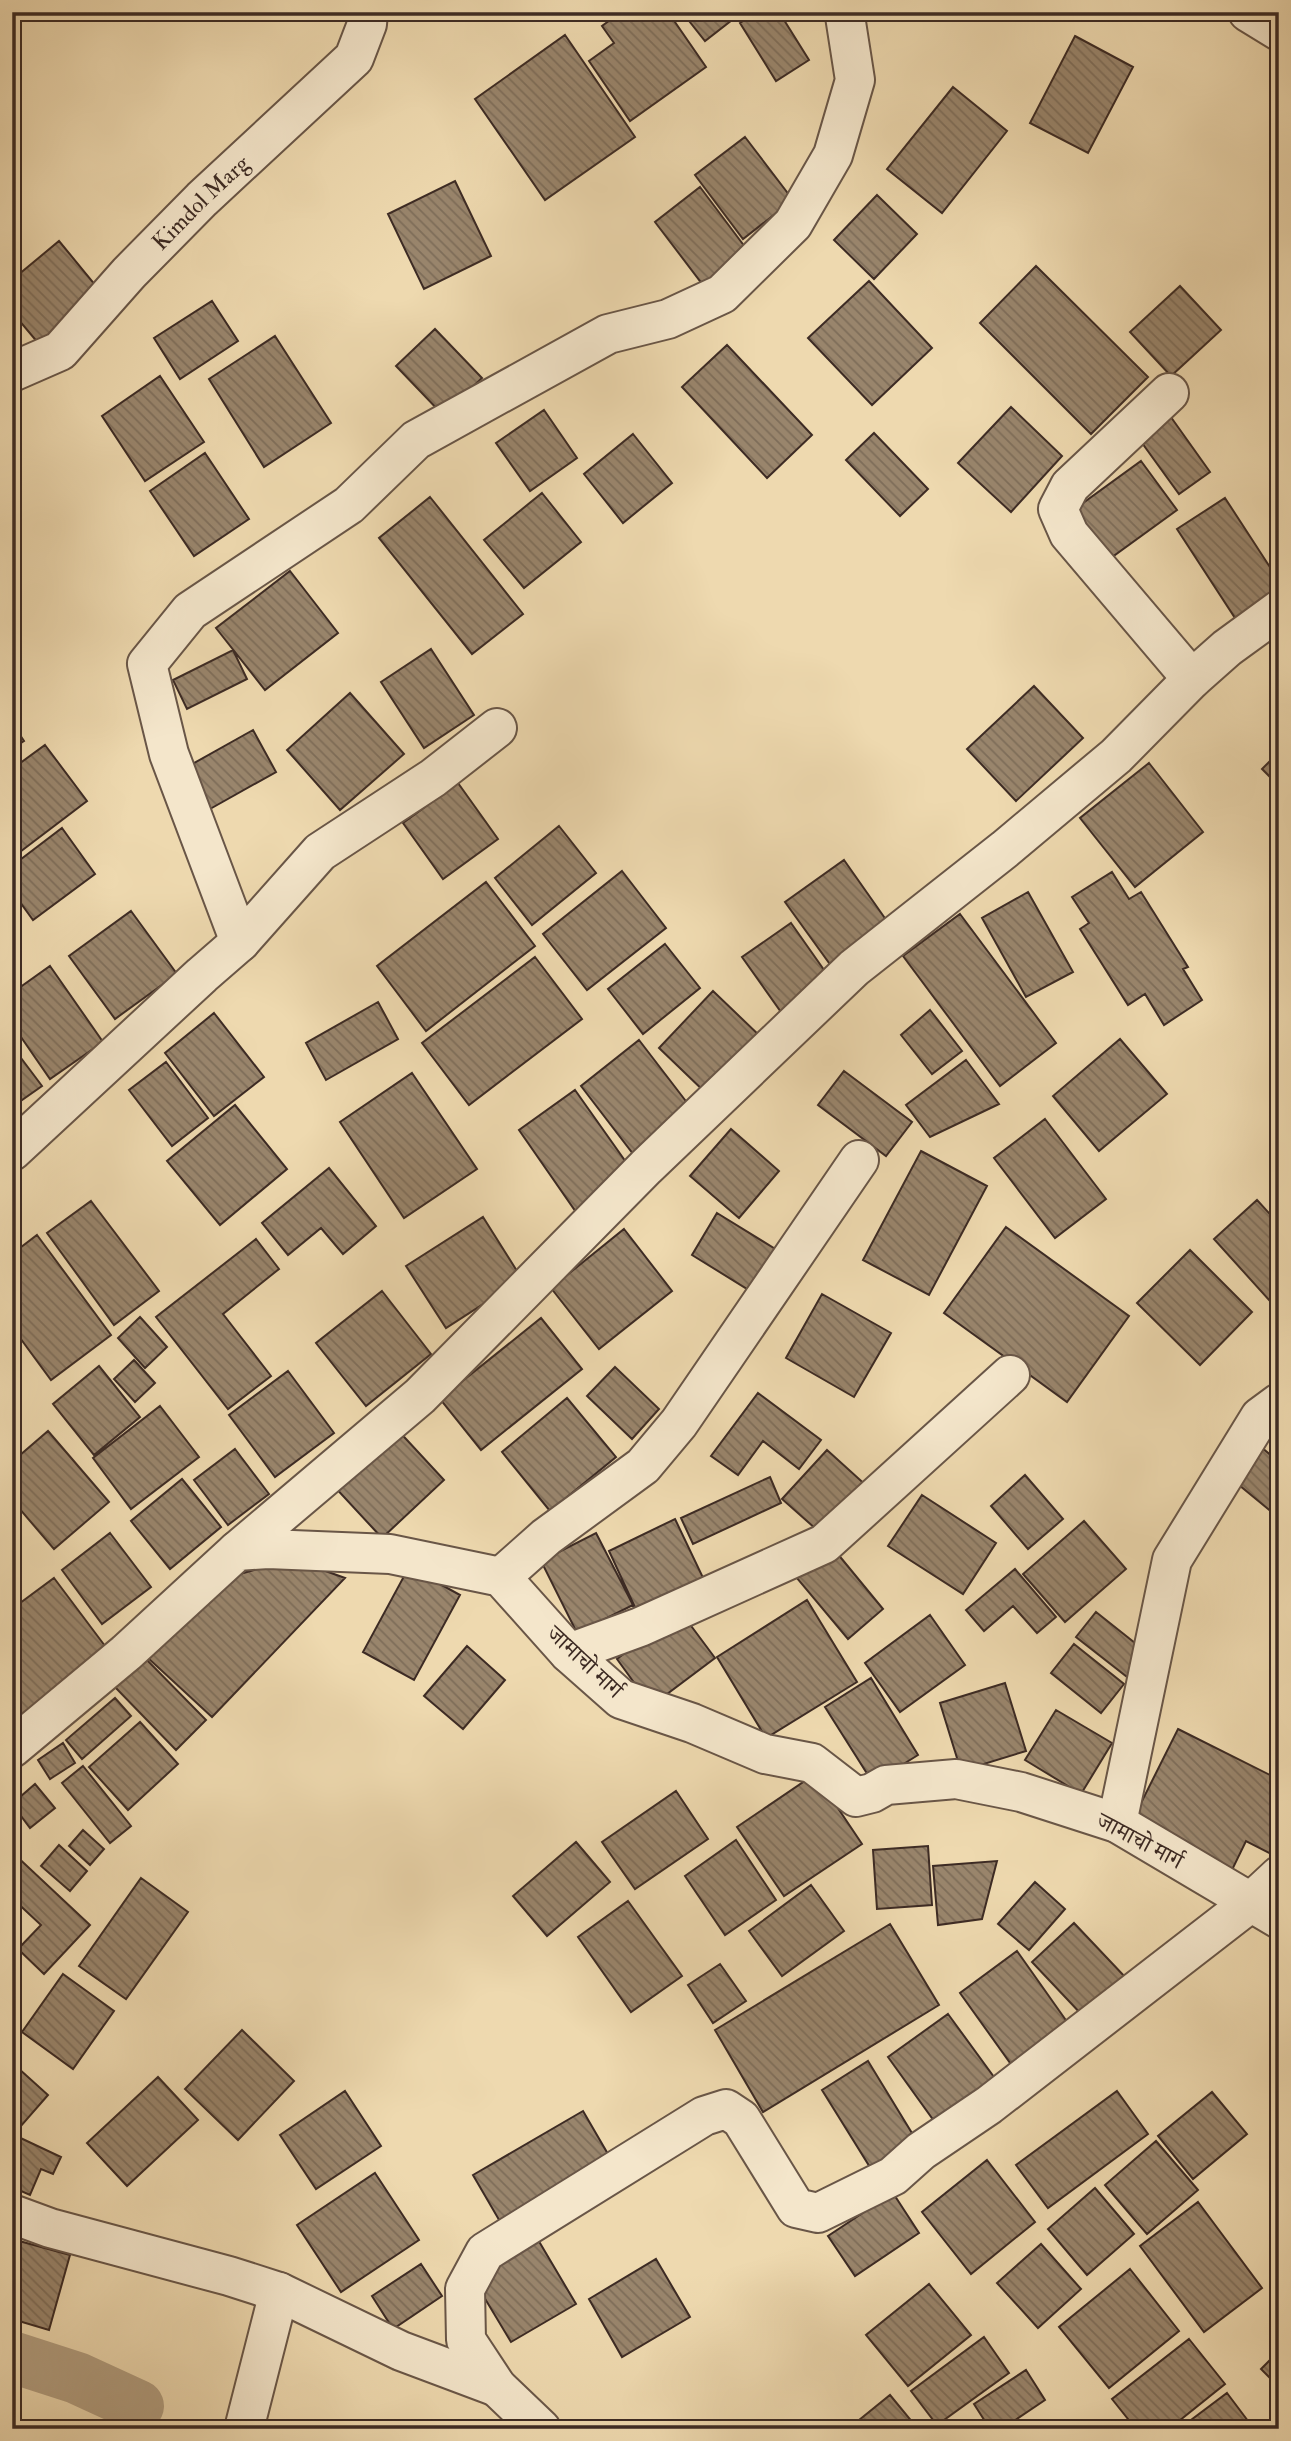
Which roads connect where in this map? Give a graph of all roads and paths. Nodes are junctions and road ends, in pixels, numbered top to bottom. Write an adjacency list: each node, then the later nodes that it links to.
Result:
1 (368, 12): 5 (street, Kimdol Marg)
2 (847, 12): 10 (street)
3 (1248, 12): 4 (street)
4 (1279, 31)
5 (12, 372)
6 (1169, 393): 8 (street)
7 (1279, 610): 8 (street)
8 (1192, 679): 15 (street)
9 (497, 728): 10 (street)
10 (240, 942): 11 (street)
11 (12, 1151)
12 (859, 1160): 16 (street)
13 (1010, 1376): 17 (street)
14 (1279, 1403): 19 (street)
15 (237, 1550): 16 (street); 18 (street)
16 (500, 1577): 17 (street, जामाचो मार्ग)
17 (569, 1654): 19 (street, जामाचो मार्ग)
18 (12, 1748)
19 (1116, 1823): 21 (street, जामाचो मार्ग)
20 (1279, 1877): 21 (street)
21 (1264, 1911): 24 (street)
22 (12, 2214): 23 (street)
23 (279, 2292): 24 (street); 25 (street)
24 (497, 2387): 26 (street)
25 (244, 2429)
26 (541, 2429)

